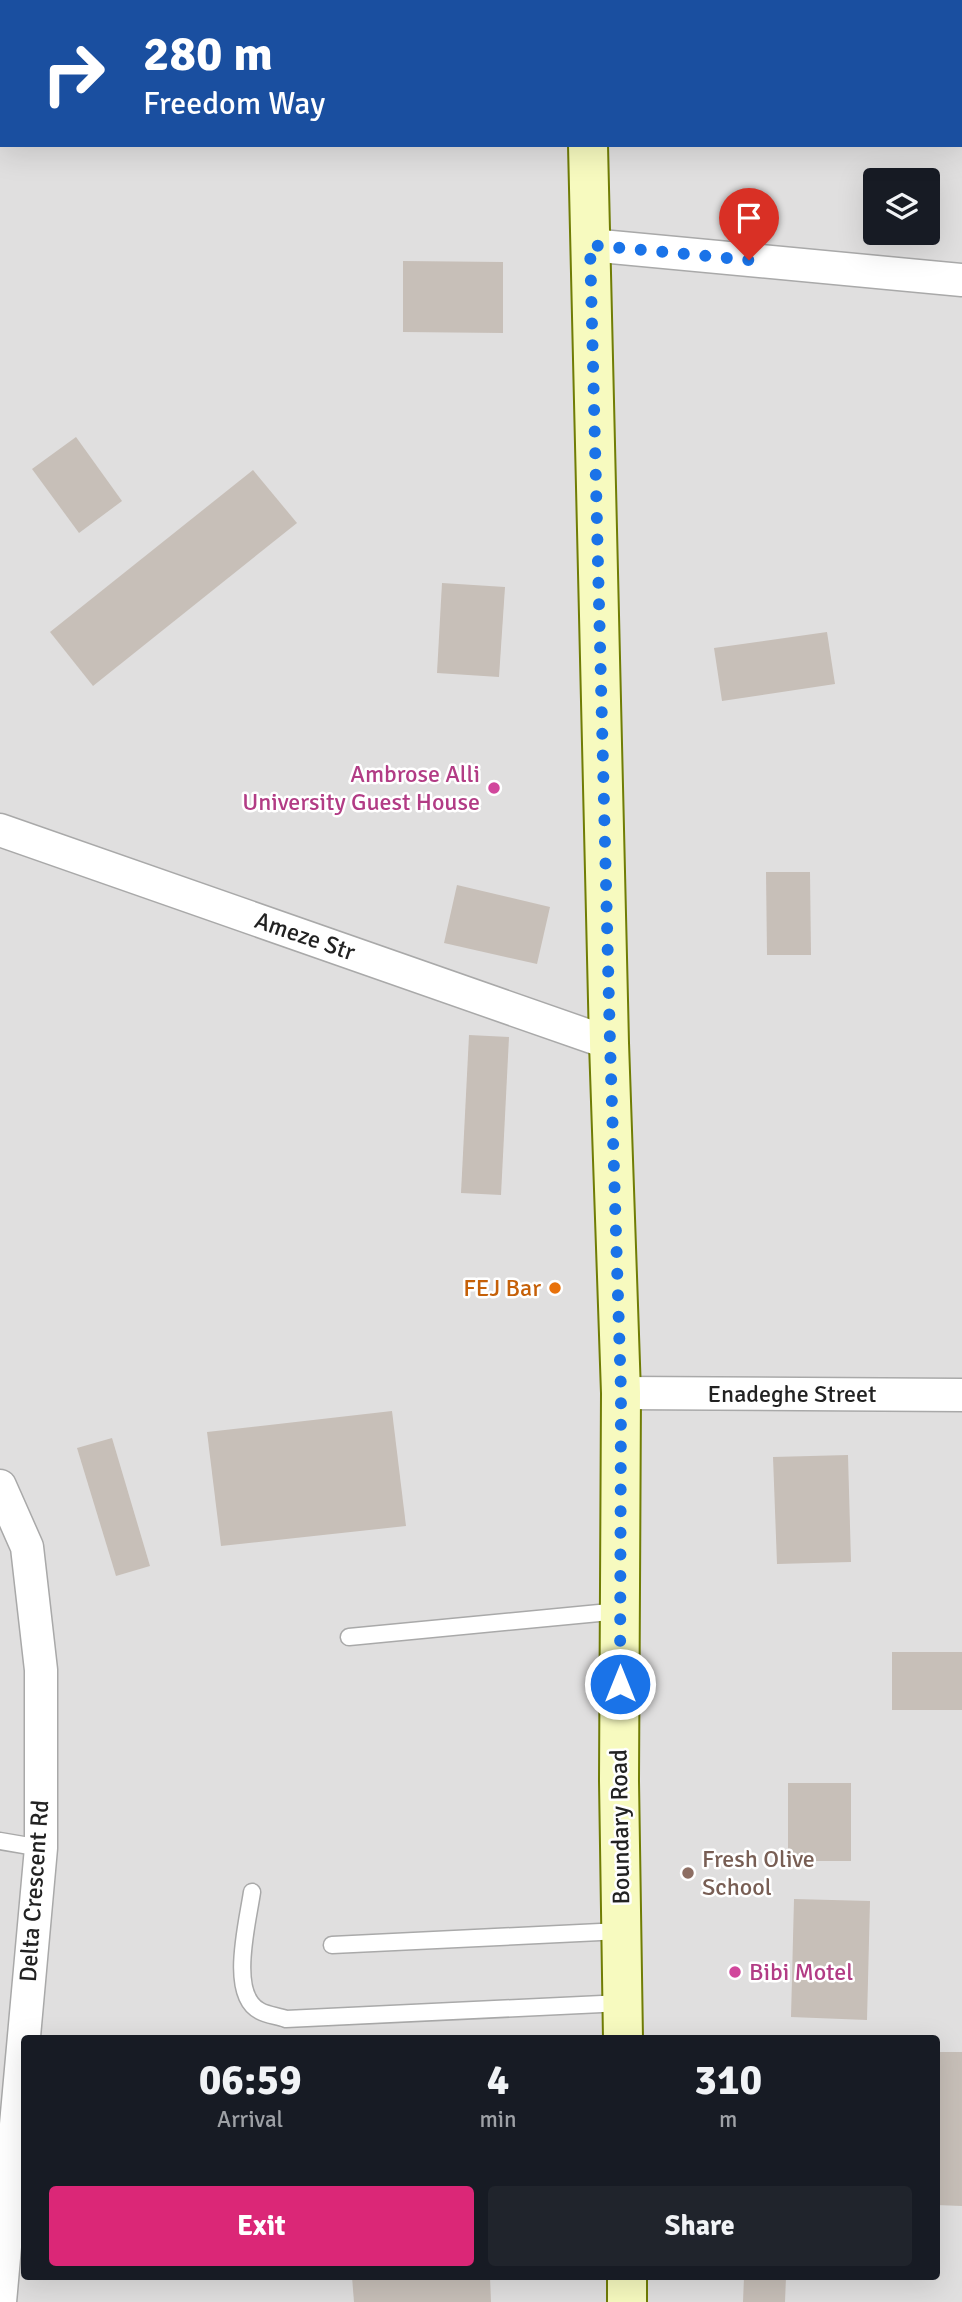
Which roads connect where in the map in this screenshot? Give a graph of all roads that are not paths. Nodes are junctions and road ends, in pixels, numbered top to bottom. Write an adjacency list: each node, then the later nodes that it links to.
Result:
1 (588, 147): 2 (street, Boundary Road)
2 (590, 245): 3 (street); 5 (street, Boundary Road)
3 (962, 280)
4 (0, 830): 5 (street, Ameze Str)
5 (610, 1043): 6 (street, Boundary Road)
6 (621, 1392): 7 (street, Enadeghe Street); 9 (street, Boundary Road)
7 (962, 1395)
8 (0, 1486): 12 (street, Delta Crescent Rd)
9 (620, 1611): 10 (lane); 14 (street, Boundary Road)
10 (349, 1637)
11 (0, 1840): 12 (lane)
12 (41, 1849): 17 (street, Delta Crescent Rd)
13 (251, 1892): 16 (lane)
14 (621, 1931): 15 (lane); 16 (street, Boundary Road)
15 (332, 1945)
16 (623, 2021)
17 (25, 2035)
18 (21, 2076): 20 (street, Delta Crescent Rd)
19 (626, 2280): 21 (street)
20 (1, 2302)
21 (627, 2302)

